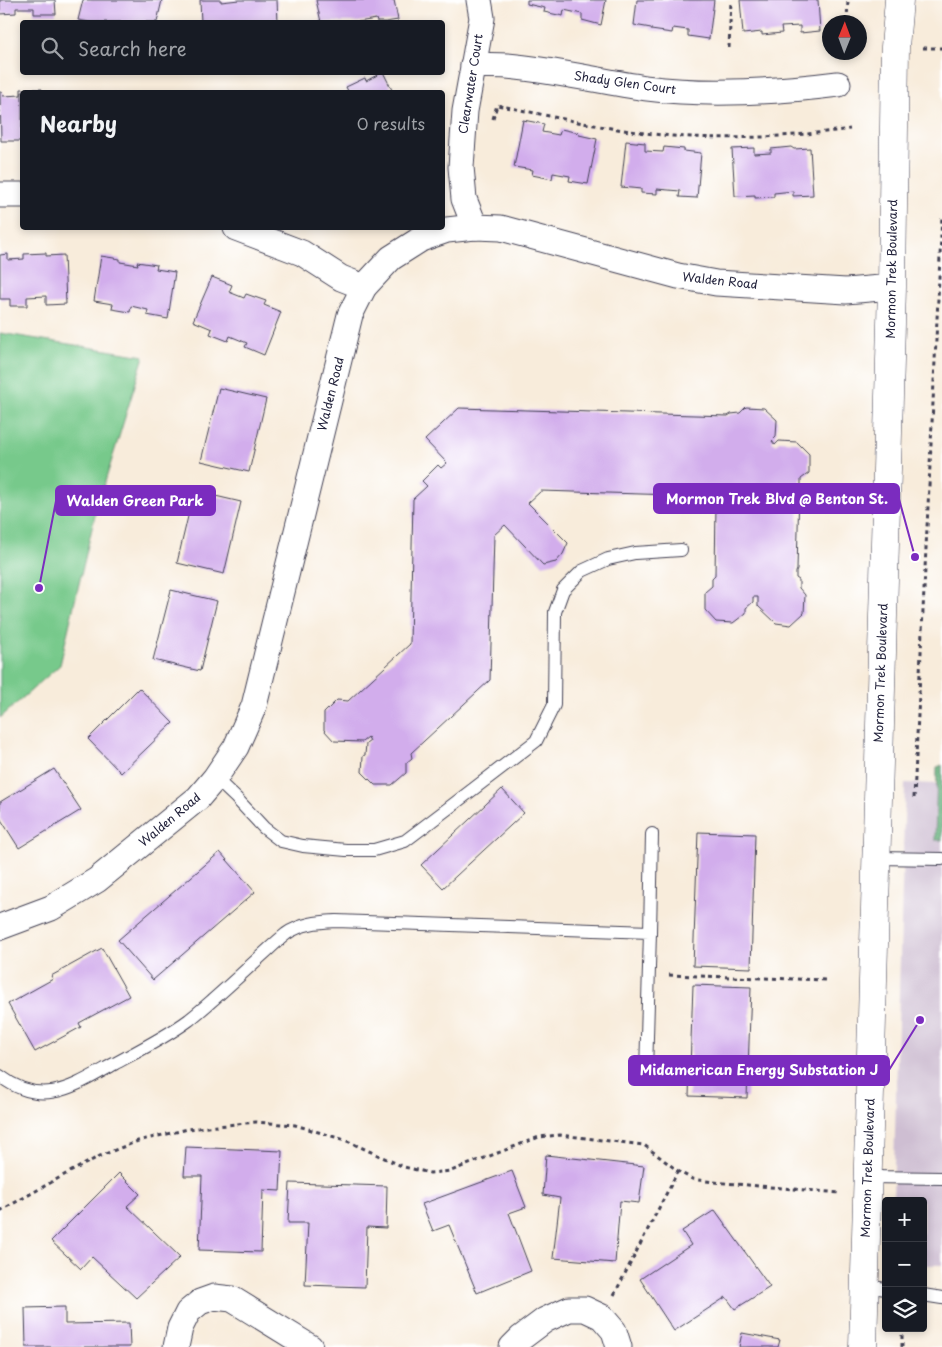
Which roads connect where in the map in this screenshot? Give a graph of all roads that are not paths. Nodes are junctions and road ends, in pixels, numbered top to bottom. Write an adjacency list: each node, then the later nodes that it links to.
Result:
1 (479, 0): 3 (street, Clearwater Court)
2 (899, 0): 11 (main road, Mormon Trek Boulevard)
3 (473, 66): 4 (street, Shady Glen Court); 5 (street, Clearwater Court)
4 (838, 84)
5 (452, 167): 8 (street, Clearwater Court)
6 (0, 195): 7 (street)
7 (20, 195)
8 (475, 226): 10 (street, Walden Road); 11 (street, Walden Road)
9 (241, 230): 10 (street)
10 (364, 287): 13 (street, Walden Road)
11 (892, 287): 15 (main road, Mormon Trek Boulevard)
12 (681, 550): 13 (lane)
13 (215, 778): 17 (street, Walden Road)
14 (652, 834): 18 (lane)
15 (876, 858): 16 (lane); 21 (main road, Mormon Trek Boulevard)
16 (942, 860)
17 (0, 928)
18 (650, 932): 19 (lane); 20 (lane)
19 (646, 1072)
20 (0, 1076)
21 (868, 1177): 22 (lane); 23 (main road, Mormon Trek Boulevard)
22 (942, 1178)
23 (875, 1288): 30 (main road, Mormon Trek Boulevard)
24 (927, 1296): 25 (lane)
25 (942, 1298)
26 (176, 1347): 27 (street)
27 (310, 1347)
28 (512, 1347): 29 (street)
29 (619, 1347)
30 (863, 1347)

